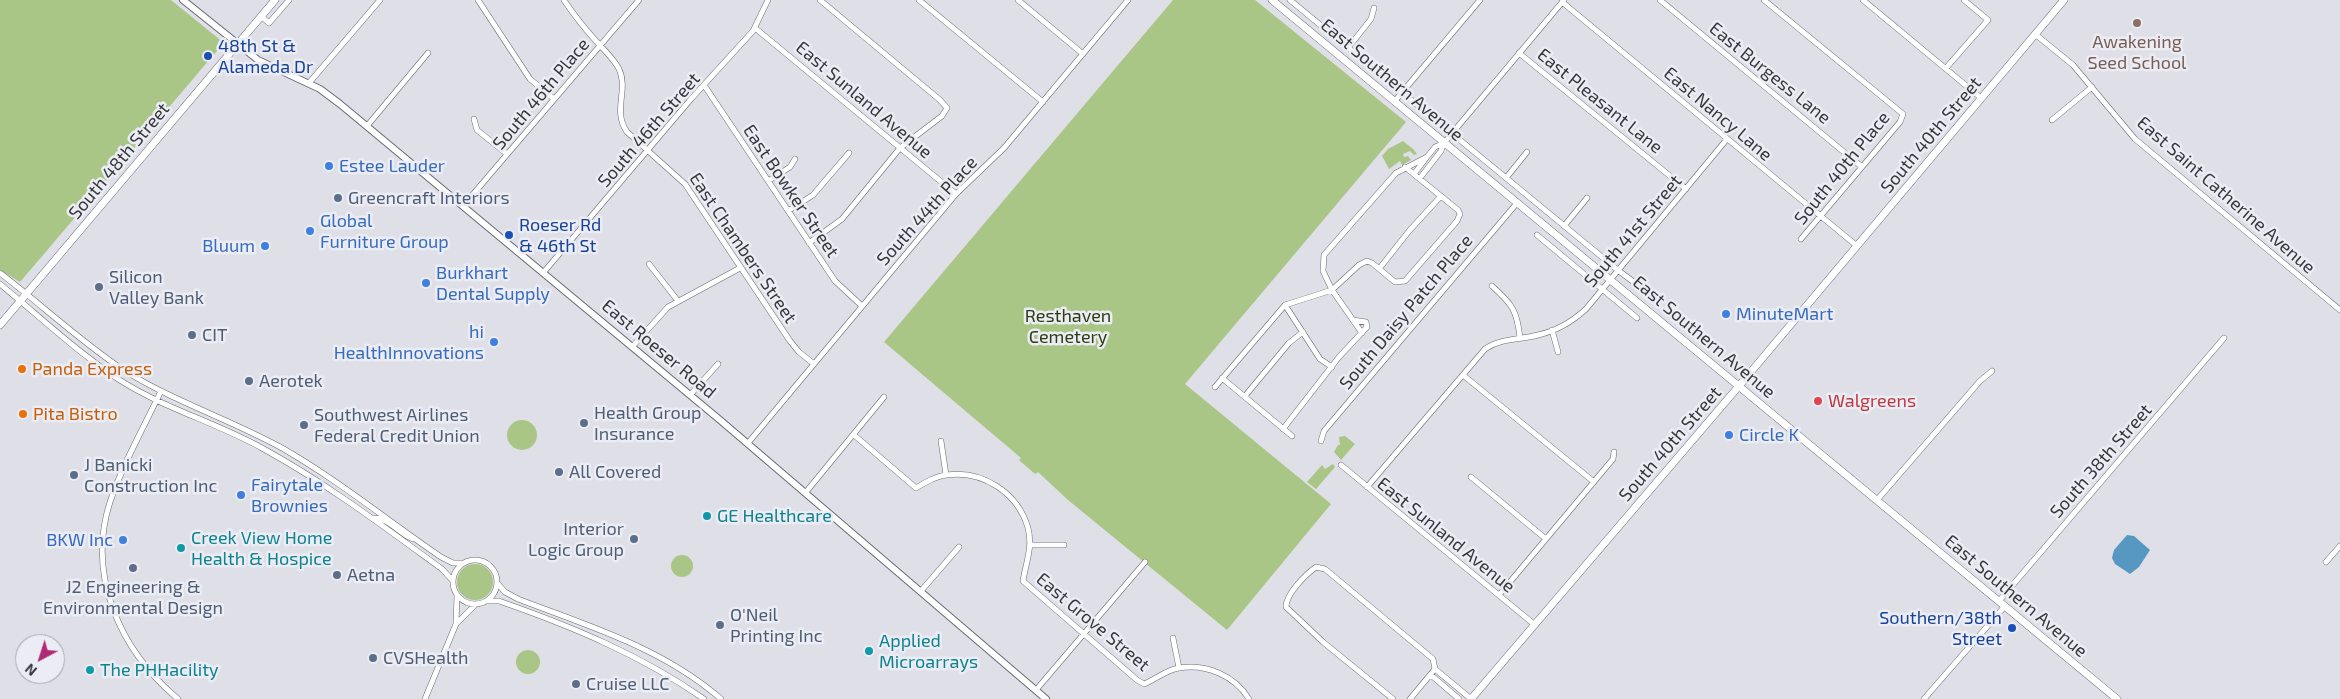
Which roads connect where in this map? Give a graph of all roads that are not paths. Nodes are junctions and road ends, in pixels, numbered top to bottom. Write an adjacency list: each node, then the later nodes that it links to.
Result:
1 (183, 0): 27 (street, East Roeser Road)
2 (275, 0): 24 (main road, South 48th Street)
3 (289, 0): 24 (street)
4 (380, 0): 34 (street)
5 (478, 0): 39 (street)
6 (564, 0): 28 (street, East Chambers Street)
7 (639, 0): 28 (street, South 46th Place)
8 (768, 0): 25 (street, South 46th Street)
9 (820, 0): 48 (street)
10 (919, 0): 40 (street)
11 (1018, 0): 32 (street)
12 (1128, 0): 32 (street, South 44th Place)
13 (1290, 0): 29 (street, East Southern Avenue)
14 (1471, 0): 22 (street)
15 (1660, 0): 56 (street, East Burgess Lane)
16 (1764, 0): 56 (street, South 40th Place)
17 (1864, 0): 33 (street)
18 (1964, 0): 33 (street)
19 (2064, 0): 26 (main road, South 40th Street)
20 (1274, 1): 41 (main road, East Southern Avenue)
21 (1563, 1): 31 (street); 46 (street, East Nancy Lane)
22 (1478, 2): 37 (street)
23 (1374, 8): 29 (street)
24 (261, 16): 27 (main road, South 48th Street)
25 (756, 28): 35 (street, South 46th Street); 48 (street, East Sunland Avenue)
26 (2035, 34): 36 (street, East Saint Catherine Avenue); 38 (main road, South 40th Street)
27 (237, 44): 34 (street, East Roeser Road); 86 (main road, South 48th Street)
28 (600, 46): 39 (street, South 46th Place); 49 (street, East Chambers Street)
29 (1348, 48): 37 (street, East Southern Avenue)
30 (428, 53): 44 (street)
31 (1520, 53): 45 (street); 61 (street, East Pleasant Lane)
32 (1083, 54): 40 (street, South 44th Place)
33 (1946, 68): 38 (street)
34 (309, 83): 44 (street, East Roeser Road)
35 (704, 86): 49 (street, South 46th Street); 60 (street, East Bowker Street)
36 (2092, 87): 43 (street); 91 (street, East Saint Catherine Avenue)
37 (1403, 92): 41 (street); 45 (street, East Southern Avenue)
38 (1981, 98): 73 (main road, South 40th Street)
39 (554, 99): 52 (street, South 46th Place)
40 (1043, 102): 62 (street, South 44th Place)
41 (1394, 102): 47 (main road, East Southern Avenue)
42 (474, 119): 52 (street)
43 (2052, 120)
44 (366, 126): 66 (street, East Roeser Road)
45 (1452, 133): 47 (street); 59 (street, East Southern Avenue)
46 (1726, 139): 61 (street, South 41st Street); 68 (street, East Nancy Lane)
47 (1444, 143): 53 (street); 58 (street); 65 (main road, East Southern Avenue)
48 (900, 148): 62 (street, East Sunland Avenue); 72 (street)
49 (648, 150): 75 (street, East Chambers Street); 79 (street, South 46th Street)
50 (849, 152): 67 (street)
51 (1527, 152): 59 (street)
52 (507, 154): 66 (street, South 46th Place)
53 (1427, 157): 55 (street); 57 (street)
54 (795, 159): 60 (street)
55 (1405, 167): 57 (street); 85 (street)
56 (1862, 167): 68 (street, South 40th Place)
57 (1414, 174): 58 (street)
58 (1420, 178): 63 (street)
59 (1506, 178): 69 (street, East Southern Avenue)
60 (768, 182): 67 (street, East Bowker Street)
61 (1686, 189): 77 (street, South 41st Street)
62 (956, 194): 90 (street, South 44th Place)
63 (1441, 196): 76 (street); 76 (street)
64 (1587, 198): 69 (street)
65 (1517, 202): 80 (main road, East Southern Avenue); 119 (street, South Daisy Patch Place)
66 (463, 206): 79 (street, East Roeser Road)
67 (788, 211): 72 (street, East Bowker Street)
68 (1820, 216): 71 (street, South 40th Place); 73 (street, East Nancy Lane)
69 (1564, 226): 77 (street, East Southern Avenue)
70 (1537, 235): 83 (street, East Southern Avenue)
71 (1801, 238)
72 (809, 243): 90 (street, East Bowker Street)
73 (1857, 246): 108 (main road, South 40th Street)
74 (649, 264): 88 (street)
75 (740, 268): 88 (street); 103 (street, East Chambers Street)
76 (1379, 269): 85 (street)
77 (1619, 271): 80 (street, South 41st Street); 84 (street, East Southern Avenue)
78 (0, 273): 86 (street)
79 (543, 273): 100 (street, East Roeser Road)
80 (1612, 280): 83 (street, South 41st Street); 108 (main road, East Southern Avenue)
81 (0, 284): 87 (street)
82 (1492, 286): 98 (street)
83 (1603, 289): 92 (street, East Southern Avenue); 95 (street, South 41st Street)
84 (1643, 289)
85 (1332, 290): 89 (street); 93 (street)
86 (27, 293): 87 (main road, South 48th Street); 110 (street)
87 (20, 301): 94 (main road, South 48th Street); 114 (street)
88 (678, 301): 100 (street)
89 (1285, 305): 96 (street); 107 (street)
90 (862, 306): 103 (street, South 44th Place)
91 (2340, 310)
92 (1637, 318)
93 (1353, 320): 97 (street); 97 (street)
94 (0, 325)
95 (1552, 330): 98 (street, South 41st Street); 101 (street)
96 (1303, 332): 104 (street); 112 (street)
97 (1362, 332): 104 (street)
98 (1520, 338): 106 (street, South 41st Street)
99 (2224, 338): 146 (street, South 38th Street)
100 (632, 347): 111 (street, East Roeser Road)
101 (1558, 352)
102 (718, 364): 111 (street)
103 (814, 364): 120 (street, South 44th Place)
104 (1332, 367): 115 (street)
105 (1992, 371): 128 (street)
106 (1463, 375): 125 (street); 126 (street, South 41st Street)
107 (1222, 378): 109 (street); 112 (street)
108 (1739, 386): 128 (main road, East Southern Avenue); 148 (main road, South 40th Street)
109 (1214, 387)
110 (161, 390): 114 (street); 131 (street)
111 (690, 395): 120 (street, East Roeser Road)
112 (1245, 396): 115 (street)
113 (884, 397): 116 (street)
114 (156, 400): 129 (street); 157 (street)
115 (1283, 429): 117 (street)
116 (854, 435): 123 (street, East Grove Street); 127 (street)
117 (1292, 436)
118 (941, 441): 123 (street)
119 (1321, 441)
120 (748, 443): 127 (street, East Roeser Road)
121 (1614, 452): 125 (street)
122 (1341, 465): 126 (street, East Sunland Avenue)
123 (946, 475): 132 (street, East Grove Street)
124 (1471, 477): 130 (street)
125 (1594, 482): 130 (street)
126 (1367, 487): 143 (street, East Sunland Avenue)
127 (806, 492): 141 (street, East Roeser Road)
128 (1877, 500): 146 (main road, East Southern Avenue)
129 (372, 518): 131 (street); 139 (street)
130 (1546, 539): 143 (street)
131 (418, 541): 138 (street)
132 (1030, 545): 133 (street, East Grove Street); 149 (street, East Grove Street)
133 (1064, 545)
134 (2340, 546): 137 (street)
135 (959, 547): 141 (street)
136 (1146, 562): 149 (street)
137 (2326, 562)
138 (462, 563): 139 (street); 140 (street)
139 (453, 581): 142 (street)
140 (497, 583): 144 (street); 160 (street)
141 (921, 591): 156 (street, East Roeser Road)
142 (456, 594): 145 (street); 147 (street)
143 (1499, 595): 148 (street, East Sunland Avenue)
144 (486, 601): 145 (street); 159 (street)
145 (476, 604): 147 (street)
146 (2002, 604): 167 (street, South 38th Street); 168 (main road, East Southern Avenue)
147 (456, 624): 158 (street)
148 (1535, 625): 166 (main road, South 40th Street)
149 (1084, 634): 152 (street, East Grove Street); 156 (street)
150 (1173, 638): 152 (street, East Grove Street)
151 (1435, 666): 153 (street); 154 (street); 163 (street)
152 (1179, 668): 162 (street, East Grove Street)
153 (1431, 674): 155 (street); 164 (street)
154 (1447, 679): 155 (street); 166 (street)
155 (1443, 684): 165 (street)
156 (1036, 690): 161 (street, East Roeser Road)
157 (178, 699)
158 (424, 699)
159 (704, 699)
160 (721, 699)
161 (1046, 699)
162 (1249, 699)
163 (1392, 699)
164 (1410, 699)
165 (1458, 699)
166 (1471, 699)
167 (1924, 699)
168 (2117, 699)

